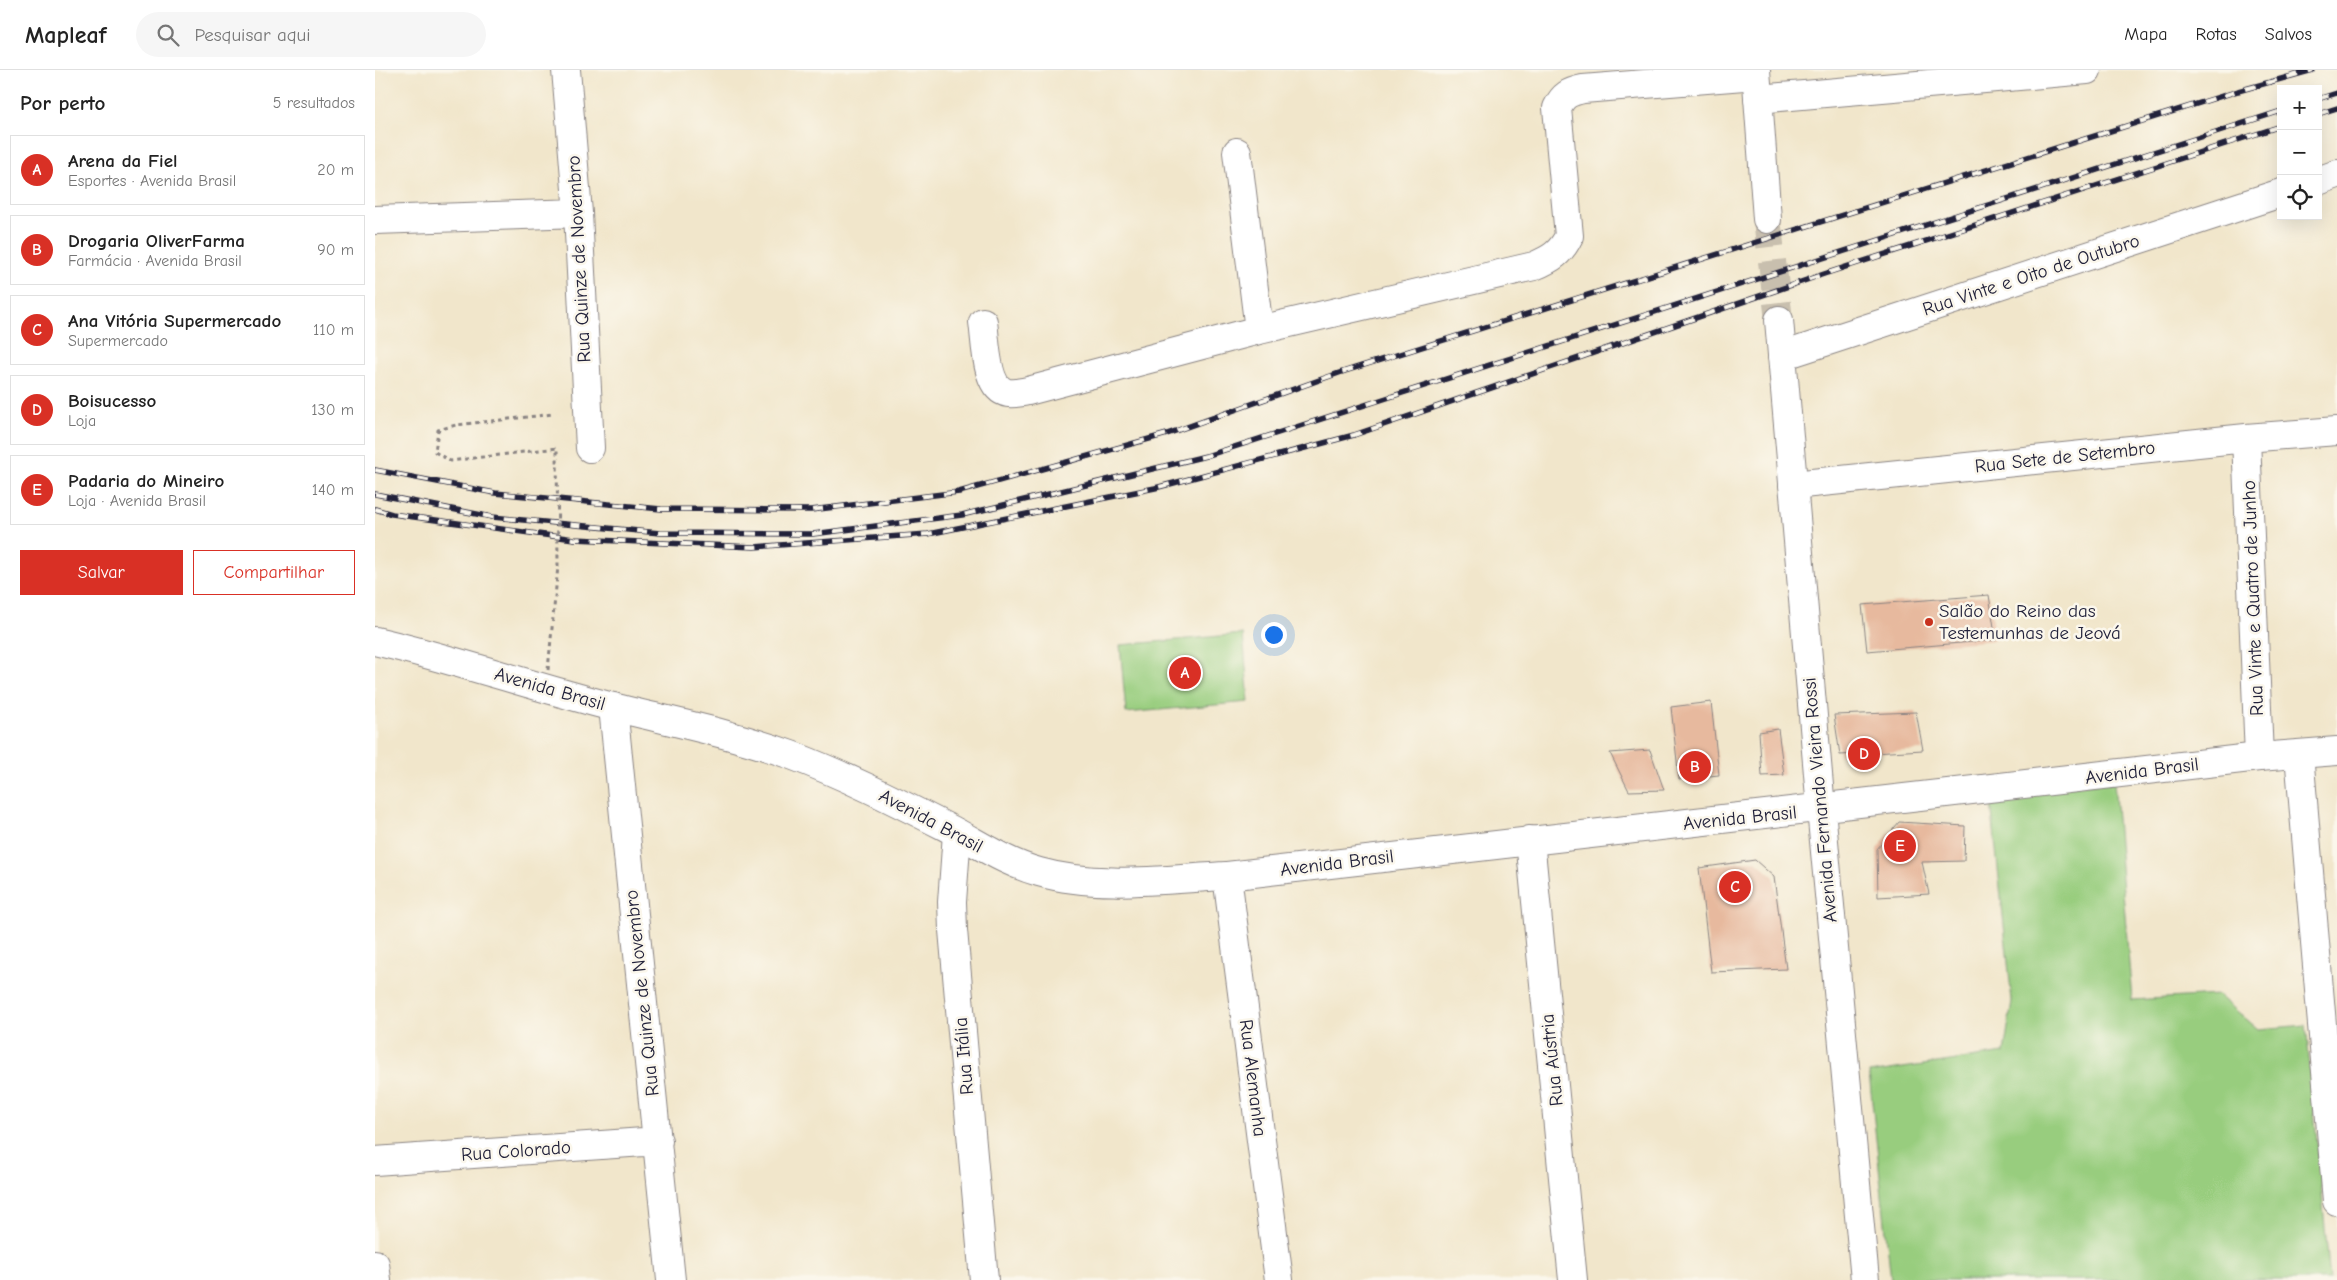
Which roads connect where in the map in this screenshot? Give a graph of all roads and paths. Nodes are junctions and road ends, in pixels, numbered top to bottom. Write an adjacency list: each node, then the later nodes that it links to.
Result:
1 (566, 70): 8 (street, Rua Quinze de Novembro)
2 (2087, 70): 3 (street)
3 (1757, 81): 9 (street); 13 (street)
4 (1237, 152): 13 (street)
5 (2337, 174): 6 (street)
6 (2322, 180)
7 (2277, 194): 14 (street, Rua Vinte e Oito de Outubro)
8 (578, 213): 10 (street); 18 (street, Rua Quinze de Novembro)
9 (1767, 219)
10 (375, 220)
11 (1779, 320): 14 (street, Avenida Fernando Vieira Rossi)
12 (983, 322): 13 (street)
13 (1259, 330)
14 (1782, 356): 19 (street, Avenida Fernando Vieira Rossi)
15 (554, 414): 21 (path, bridge)
16 (2337, 431): 17 (street, Rua Sete de Setembro)
17 (2246, 438): 19 (street, Rua Sete de Setembro); 25 (street, Rua Vinte e Quatro de Junho)
18 (590, 448)
19 (1793, 485): 26 (street, Avenida Fernando Vieira Rossi)
20 (375, 641): 22 (street, Avenida Brasil)
21 (548, 670)
22 (613, 707): 27 (street, Avenida Brasil); 31 (street, Rua Quinze de Novembro)
23 (2337, 751): 24 (street, Avenida Brasil)
24 (2299, 754): 25 (street, Avenida Brasil); 30 (street)
25 (2259, 757): 26 (street, Avenida Brasil)
26 (1821, 809): 28 (street, Avenida Brasil); 40 (street, Avenida Fernando Vieira Rossi)
27 (957, 833): 29 (street, Avenida Brasil); 37 (street, Rua Itália)
28 (1530, 840): 29 (street, Avenida Brasil); 39 (street, Rua Aústria)
29 (1227, 876): 38 (street, Rua Alemanha)
30 (2335, 1131): 33 (street)
31 (658, 1141): 32 (street, Rua Colorado); 36 (street, Rua Quinze de Novembro)
32 (375, 1161)
33 (2337, 1202)
34 (375, 1264): 35 (street)
35 (377, 1280)
36 (671, 1280)
37 (984, 1280)
38 (1279, 1280)
39 (1573, 1280)
40 (1865, 1280)

